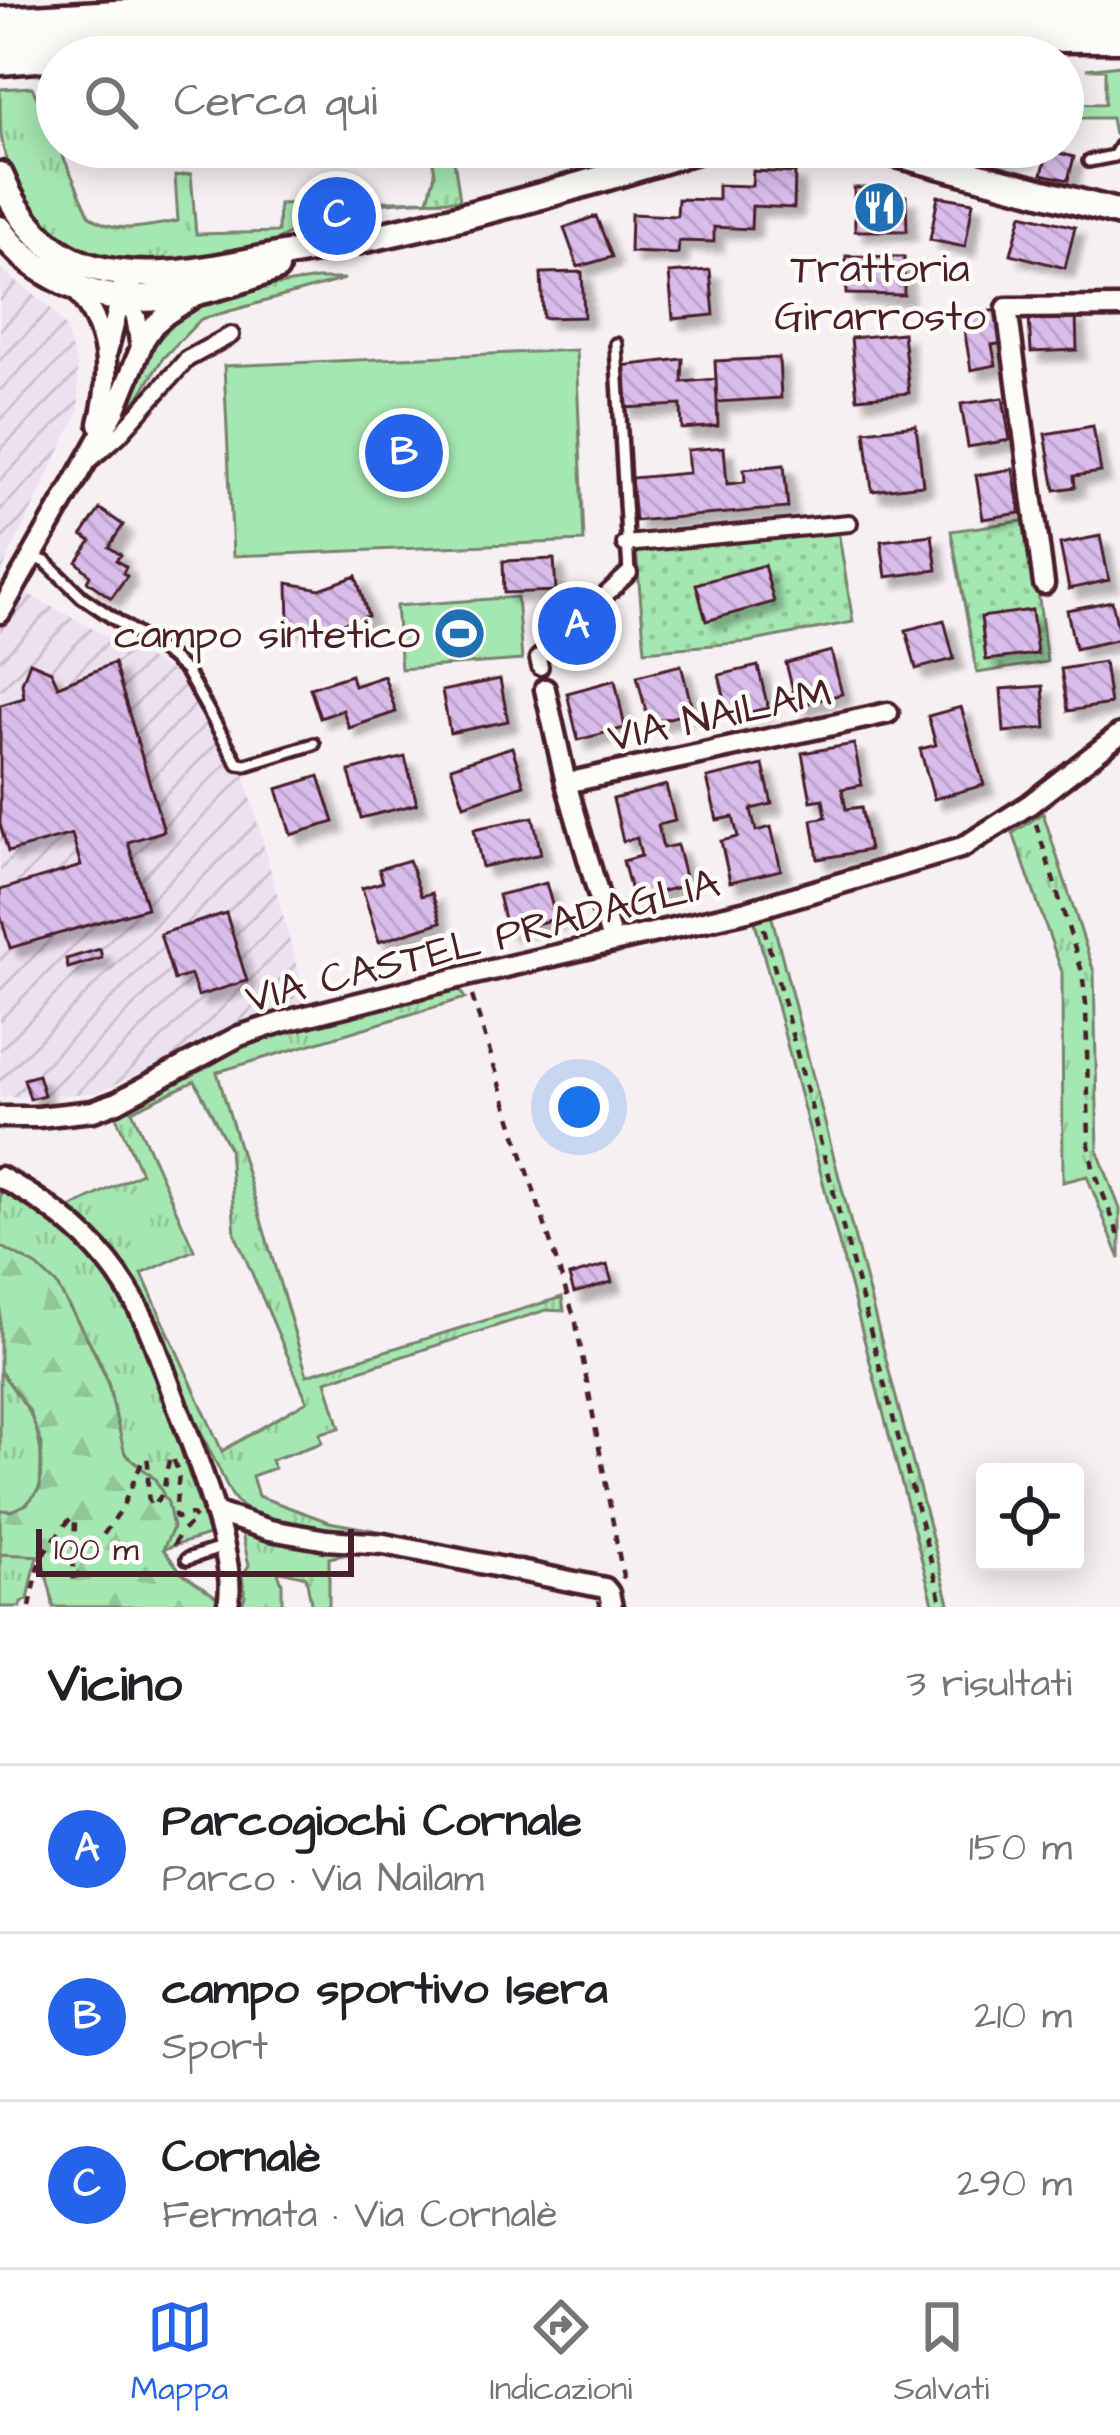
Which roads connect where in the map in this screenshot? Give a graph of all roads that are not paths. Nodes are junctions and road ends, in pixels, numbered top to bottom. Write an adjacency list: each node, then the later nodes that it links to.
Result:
1 (1120, 7): 2 (highway)
2 (0, 26)
3 (1120, 34): 4 (highway)
4 (276, 36)
5 (36, 53): 6 (highway)
6 (0, 56)
7 (1120, 146): 8 (lane)
8 (1089, 161)
9 (640, 168): 14 (street)
10 (950, 168): 12 (street)
11 (0, 175): 15 (street)
12 (1120, 213)
13 (0, 230): 17 (street)
14 (347, 244): 16 (street); 18 (street)
15 (91, 267): 16 (street); 19 (street)
16 (157, 276): 19 (street)
17 (75, 288): 19 (street); 24 (street)
18 (201, 292): 19 (street); 23 (street)
19 (125, 298): 23 (street); 24 (street)
20 (1120, 308): 30 (street)
21 (231, 335): 25 (street)
22 (616, 344): 27 (lane)
23 (141, 347): 25 (street)
24 (106, 356): 25 (street)
25 (86, 464): 28 (street)
26 (849, 523): 27 (street)
27 (625, 544): 29 (lane)
28 (31, 557): 31 (street); 36 (lane)
29 (629, 573): 32 (street)
30 (1044, 584)
31 (0, 613)
32 (540, 667)
33 (545, 689): 37 (street, VIA NAILAM)
34 (888, 713): 37 (street, VIA NAILAM)
35 (1120, 734): 38 (street, VIA CASTEL PRADAGLIA)
36 (314, 744)
37 (566, 783): 38 (street, VIA NAILAM)
38 (612, 941): 39 (street, VIA CASTEL PRADAGLIA)
39 (0, 1117)
40 (0, 1177): 41 (street)
41 (214, 1512): 42 (street); 45 (street)
42 (224, 1547): 43 (lane); 44 (street)
43 (187, 1559)
44 (227, 1607)
45 (612, 1607)

